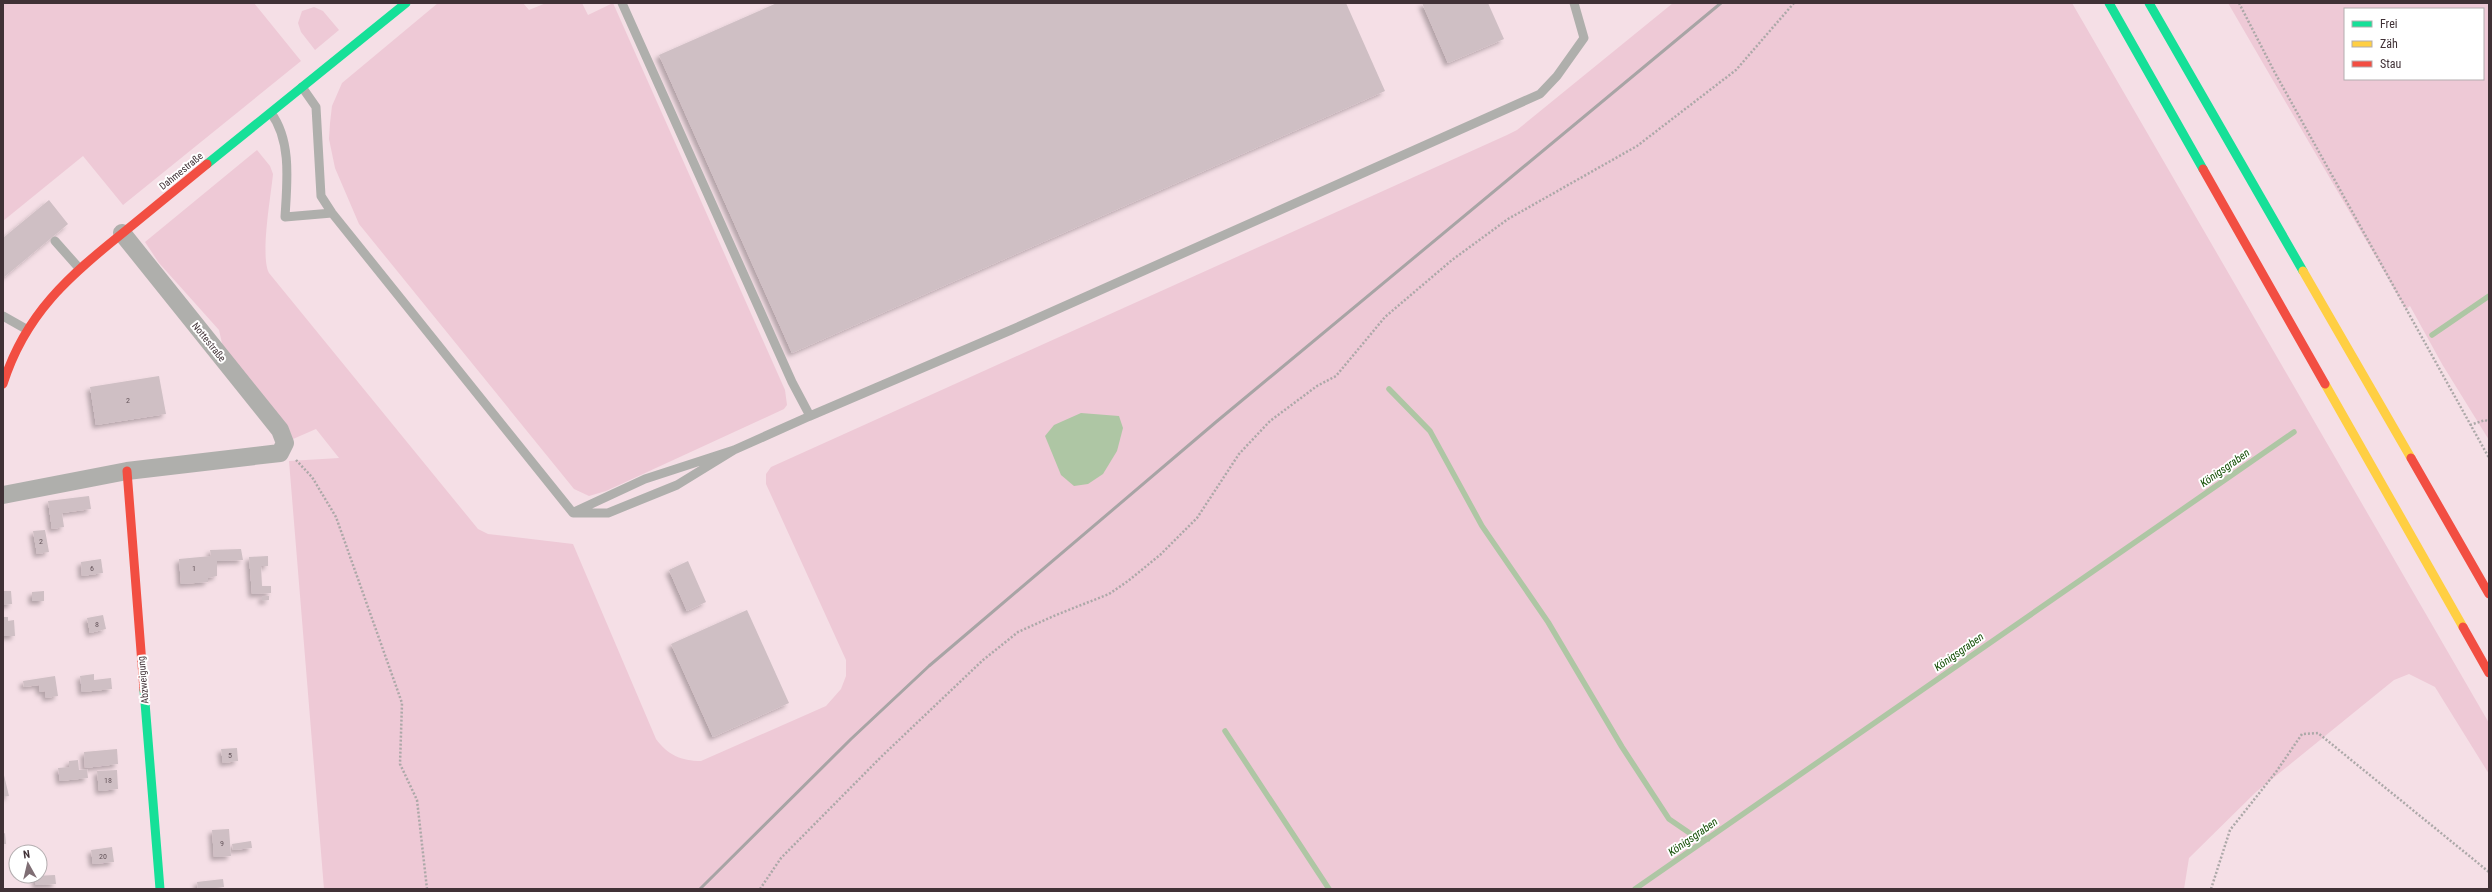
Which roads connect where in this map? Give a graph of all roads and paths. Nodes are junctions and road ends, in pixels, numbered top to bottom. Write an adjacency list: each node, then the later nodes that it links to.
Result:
1 (406, 3): 8 (main road, Dahmestraße)
2 (622, 3): 17 (lane)
3 (1574, 3): 17 (lane)
4 (1794, 3): 31 (path)
5 (2109, 3): 27 (main road)
6 (2149, 3): 26 (main road)
7 (2239, 3): 19 (path)
8 (302, 87): 9 (main road, Dahmestraße); 10 (lane)
9 (271, 113): 10 (lane); 11 (main road, Dahmestraße)
10 (332, 213): 25 (lane)
11 (122, 233): 13 (main road, Dahmestraße); 20 (street, Nottestraße)
12 (55, 242): 13 (lane)
13 (79, 268): 15 (main road, Dahmestraße)
14 (3, 316): 15 (lane)
15 (26, 329): 16 (main road, Dahmestraße)
16 (3, 384)
17 (810, 416): 21 (lane)
18 (2489, 422): 19 (path)
19 (2470, 425): 22 (path)
20 (282, 449): 23 (street); 30 (path)
21 (734, 450): 25 (lane); 25 (lane)
22 (2489, 458)
23 (127, 472): 24 (street); 29 (main road, Abzweigung)
24 (3, 495)
25 (573, 512)
26 (2489, 594)
27 (2489, 673)
28 (2489, 872): 32 (path)
29 (160, 889)
30 (427, 889)
31 (760, 889)
32 (2210, 889)

